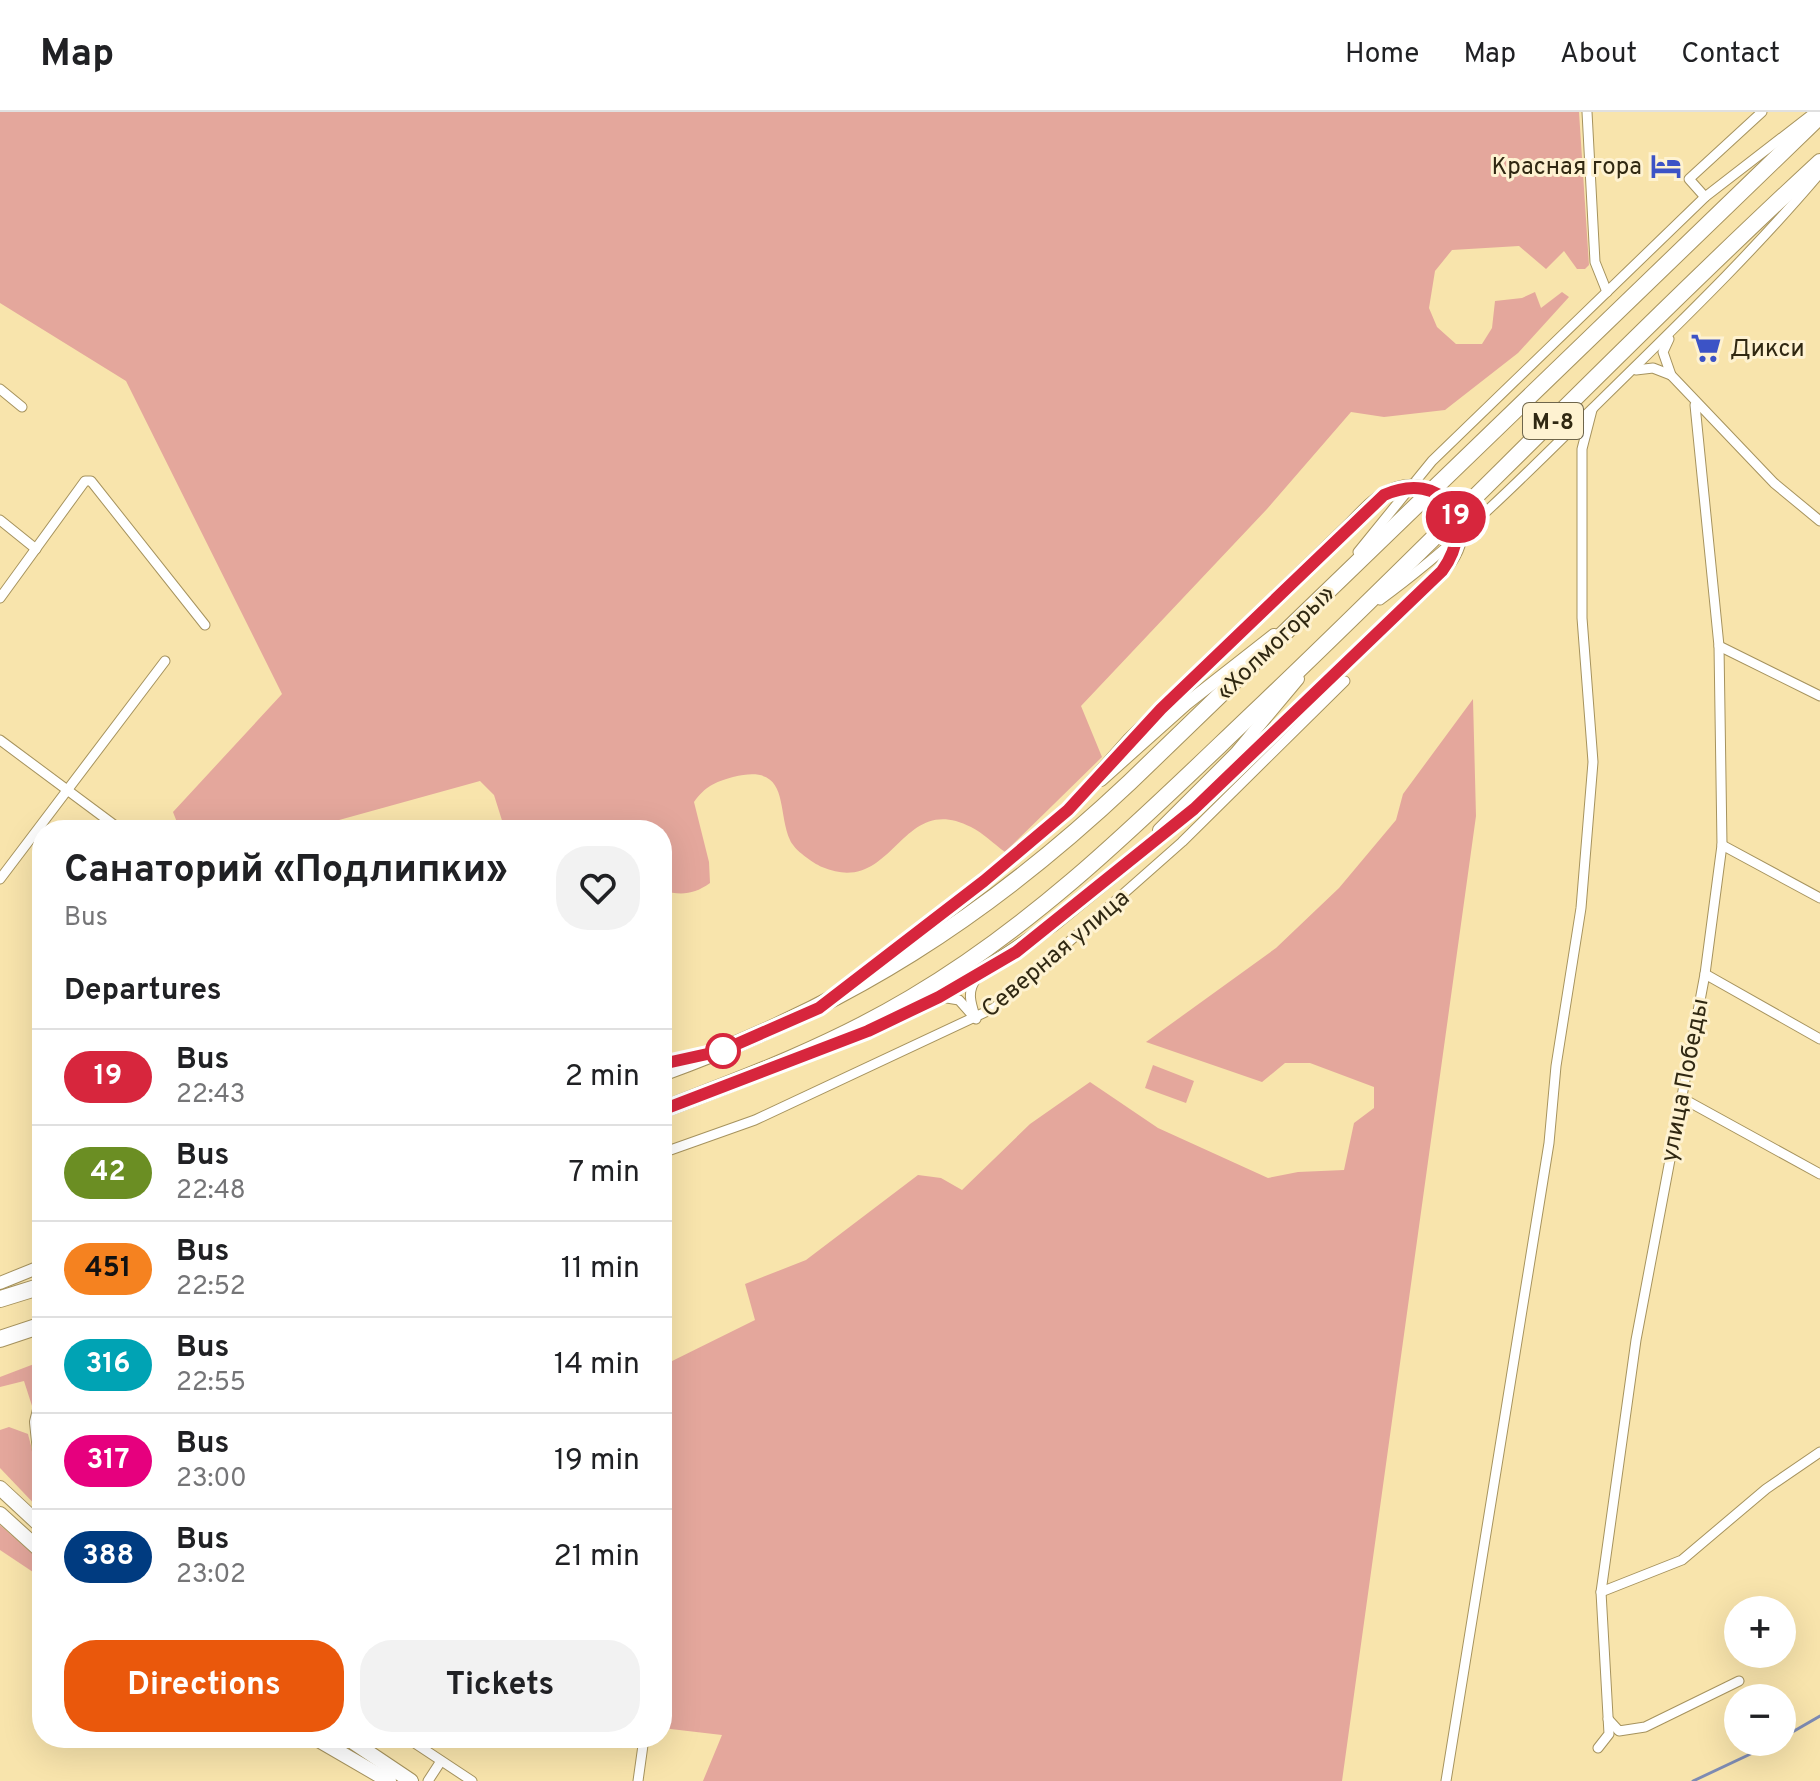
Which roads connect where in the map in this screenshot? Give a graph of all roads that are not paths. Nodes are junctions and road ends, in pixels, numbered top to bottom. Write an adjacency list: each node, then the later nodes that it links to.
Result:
1 (1587, 112): 8 (street)
2 (1762, 112): 7 (street)
3 (1815, 112): 7 (street)
4 (1820, 116): 21 (highway, «Холмогоры» / М-8)
5 (1820, 162): 25 (highway, «Холмогоры» / М-8)
6 (1820, 173): 9 (street)
7 (1705, 197): 8 (street)
8 (1607, 292): 21 (street)
9 (1673, 331): 10 (street); 11 (street)
10 (1632, 371): 11 (street); 15 (street)
11 (1671, 375): 13 (street)
12 (0, 389): 14 (street)
13 (1695, 405): 19 (street); 27 (street, улица Победы)
14 (22, 407)
15 (1592, 410): 16 (street); 17 (street)
16 (1561, 440): 17 (street); 25 (street)
17 (1582, 449): 80 (street)
18 (0, 520): 20 (street)
19 (1820, 521)
20 (36, 549): 22 (street); 24 (street)
21 (1323, 596): 23 (highway, «Холмогоры» / М-8)
22 (0, 598)
23 (1306, 612): 33 (street); 44 (highway, «Холмогоры» / М-8)
24 (205, 625)
25 (1344, 625): 26 (highway, «Холмогоры» / М-8)
26 (1330, 639): 38 (street); 48 (highway, «Холмогоры» / М-8)
27 (1719, 646): 30 (street); 37 (street, улица Победы)
28 (165, 661): 32 (street)
29 (1345, 681): 45 (street, Северная улица)
30 (1820, 696)
31 (0, 740): 32 (street)
32 (67, 791): 34 (street); 35 (street)
33 (1068, 810): 38 (main road, bridge); 44 (main road)
34 (45, 820)
35 (107, 820)
36 (32, 837): 39 (street)
37 (1722, 845): 40 (street); 42 (street, улица Победы)
38 (1129, 861): 41 (main road)
39 (0, 879)
40 (1820, 898)
41 (980, 973): 43 (main road); 45 (street)
42 (1705, 974): 46 (street); 51 (street, улица Победы)
43 (939, 997): 45 (street); 48 (main road)
44 (819, 1008): 47 (highway, «Холмогоры» / М-8)
45 (976, 1019): 53 (street, Северная улица)
46 (1820, 1039)
47 (721, 1051): 49 (street); 50 (highway, «Холмогоры» / М-8)
48 (804, 1054): 52 (highway, «Холмогоры» / М-8)
49 (672, 1062)
50 (672, 1069)
51 (1680, 1097): 54 (street); 66 (street, улица Победы)
52 (672, 1106)
53 (672, 1149)
54 (1820, 1174)
55 (32, 1270): 56 (street)
56 (0, 1281)
57 (32, 1289): 58 (highway)
58 (0, 1299)
59 (32, 1329): 60 (highway)
60 (0, 1342)
61 (1820, 1452): 66 (street)
62 (0, 1488): 64 (main road)
63 (0, 1514): 65 (main road)
64 (32, 1518)
65 (32, 1543)
66 (1601, 1592): 68 (street, улица Победы)
67 (1739, 1681): 68 (street)
68 (1608, 1719): 73 (street, улица Победы)
69 (332, 1748): 75 (main road)
70 (362, 1748): 76 (main road)
71 (422, 1748): 74 (street)
72 (643, 1748): 79 (street)
73 (1598, 1748)
74 (441, 1761): 77 (street); 78 (street)
75 (389, 1781)
76 (411, 1781)
77 (428, 1781)
78 (472, 1781)
79 (638, 1781)
80 (1446, 1781)

